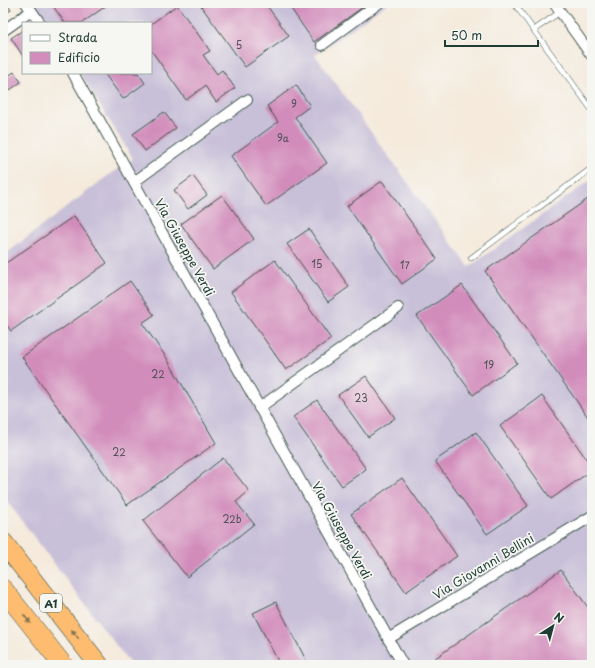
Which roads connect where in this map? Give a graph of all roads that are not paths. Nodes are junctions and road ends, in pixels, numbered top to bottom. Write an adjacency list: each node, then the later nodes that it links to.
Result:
1 (379, 3): 9 (street)
2 (514, 3): 8 (lane)
3 (554, 3): 5 (street)
4 (29, 7): 6 (street); 7 (street)
5 (560, 12): 8 (lane); 10 (street)
6 (39, 22)
7 (3, 30)
8 (534, 30): 13 (lane)
9 (322, 45)
10 (592, 56)
11 (74, 74): 15 (street, Via Giuseppe Verdi)
12 (247, 100): 15 (street)
13 (592, 110)
14 (592, 168): 16 (lane)
15 (134, 182): 18 (street, Via Giuseppe Verdi)
16 (471, 258)
17 (398, 308): 18 (street)
18 (259, 408): 22 (street, Via Giuseppe Verdi)
19 (592, 516): 22 (street, Via Giovanni Bellini)
20 (3, 542): 24 (highway, A1, one-way to 20)
21 (3, 589): 23 (highway, A1, one-way to 23)
22 (388, 639): 25 (street, Via Giuseppe Verdi)
23 (63, 665)
24 (99, 665)
25 (403, 665)

